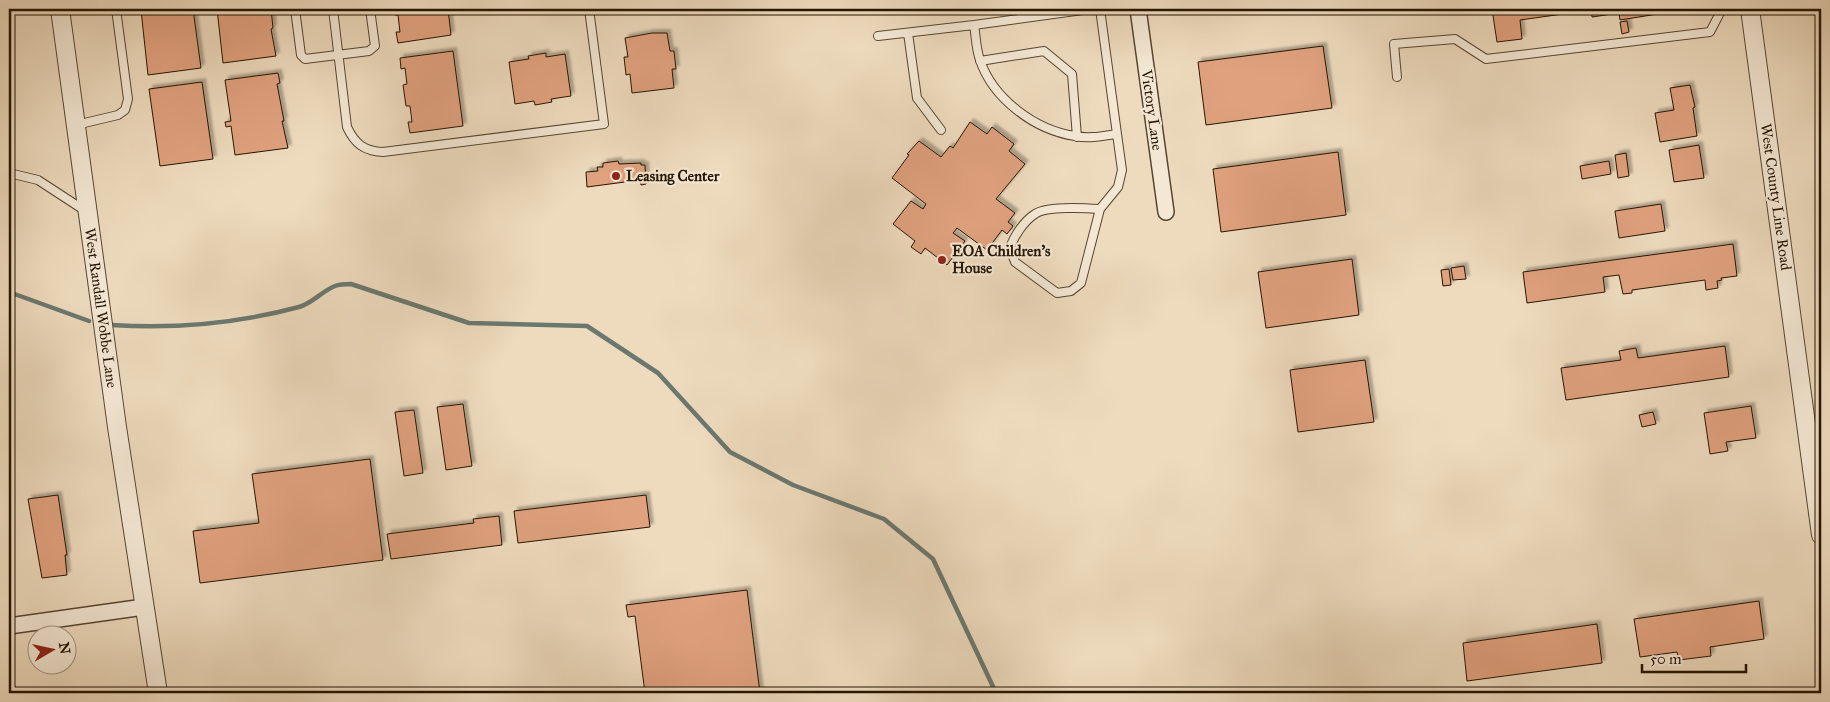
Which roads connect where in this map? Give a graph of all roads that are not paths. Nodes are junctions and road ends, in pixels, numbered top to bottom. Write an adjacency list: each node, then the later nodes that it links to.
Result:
1 (60, 9): 18 (street, West Randall Wobbe Lane)
2 (116, 9): 18 (lane)
3 (296, 9): 15 (lane)
4 (333, 9): 15 (lane)
5 (370, 9): 15 (lane)
6 (589, 9): 15 (lane)
7 (1090, 9): 12 (lane)
8 (1100, 9): 20 (lane)
9 (1138, 9): 25 (street, Victory Lane)
10 (1722, 9): 17 (lane)
11 (1750, 9): 26 (street, West County Line Road)
12 (974, 25): 13 (lane); 16 (lane)
13 (908, 33): 14 (lane); 19 (lane)
14 (878, 36)
15 (338, 55)
16 (980, 61): 21 (lane); 21 (lane)
17 (1396, 77)
18 (76, 125): 24 (street, West Randall Wobbe Lane)
19 (941, 130)
20 (1117, 134): 21 (lane); 23 (lane)
21 (1077, 137)
22 (9, 173): 24 (lane)
23 (1100, 209): 23 (lane)
24 (88, 212): 27 (street, West Randall Wobbe Lane)
25 (1166, 212)
26 (1821, 535)
27 (144, 606): 28 (street); 29 (street, West Randall Wobbe Lane)
28 (9, 626)
29 (158, 693)

